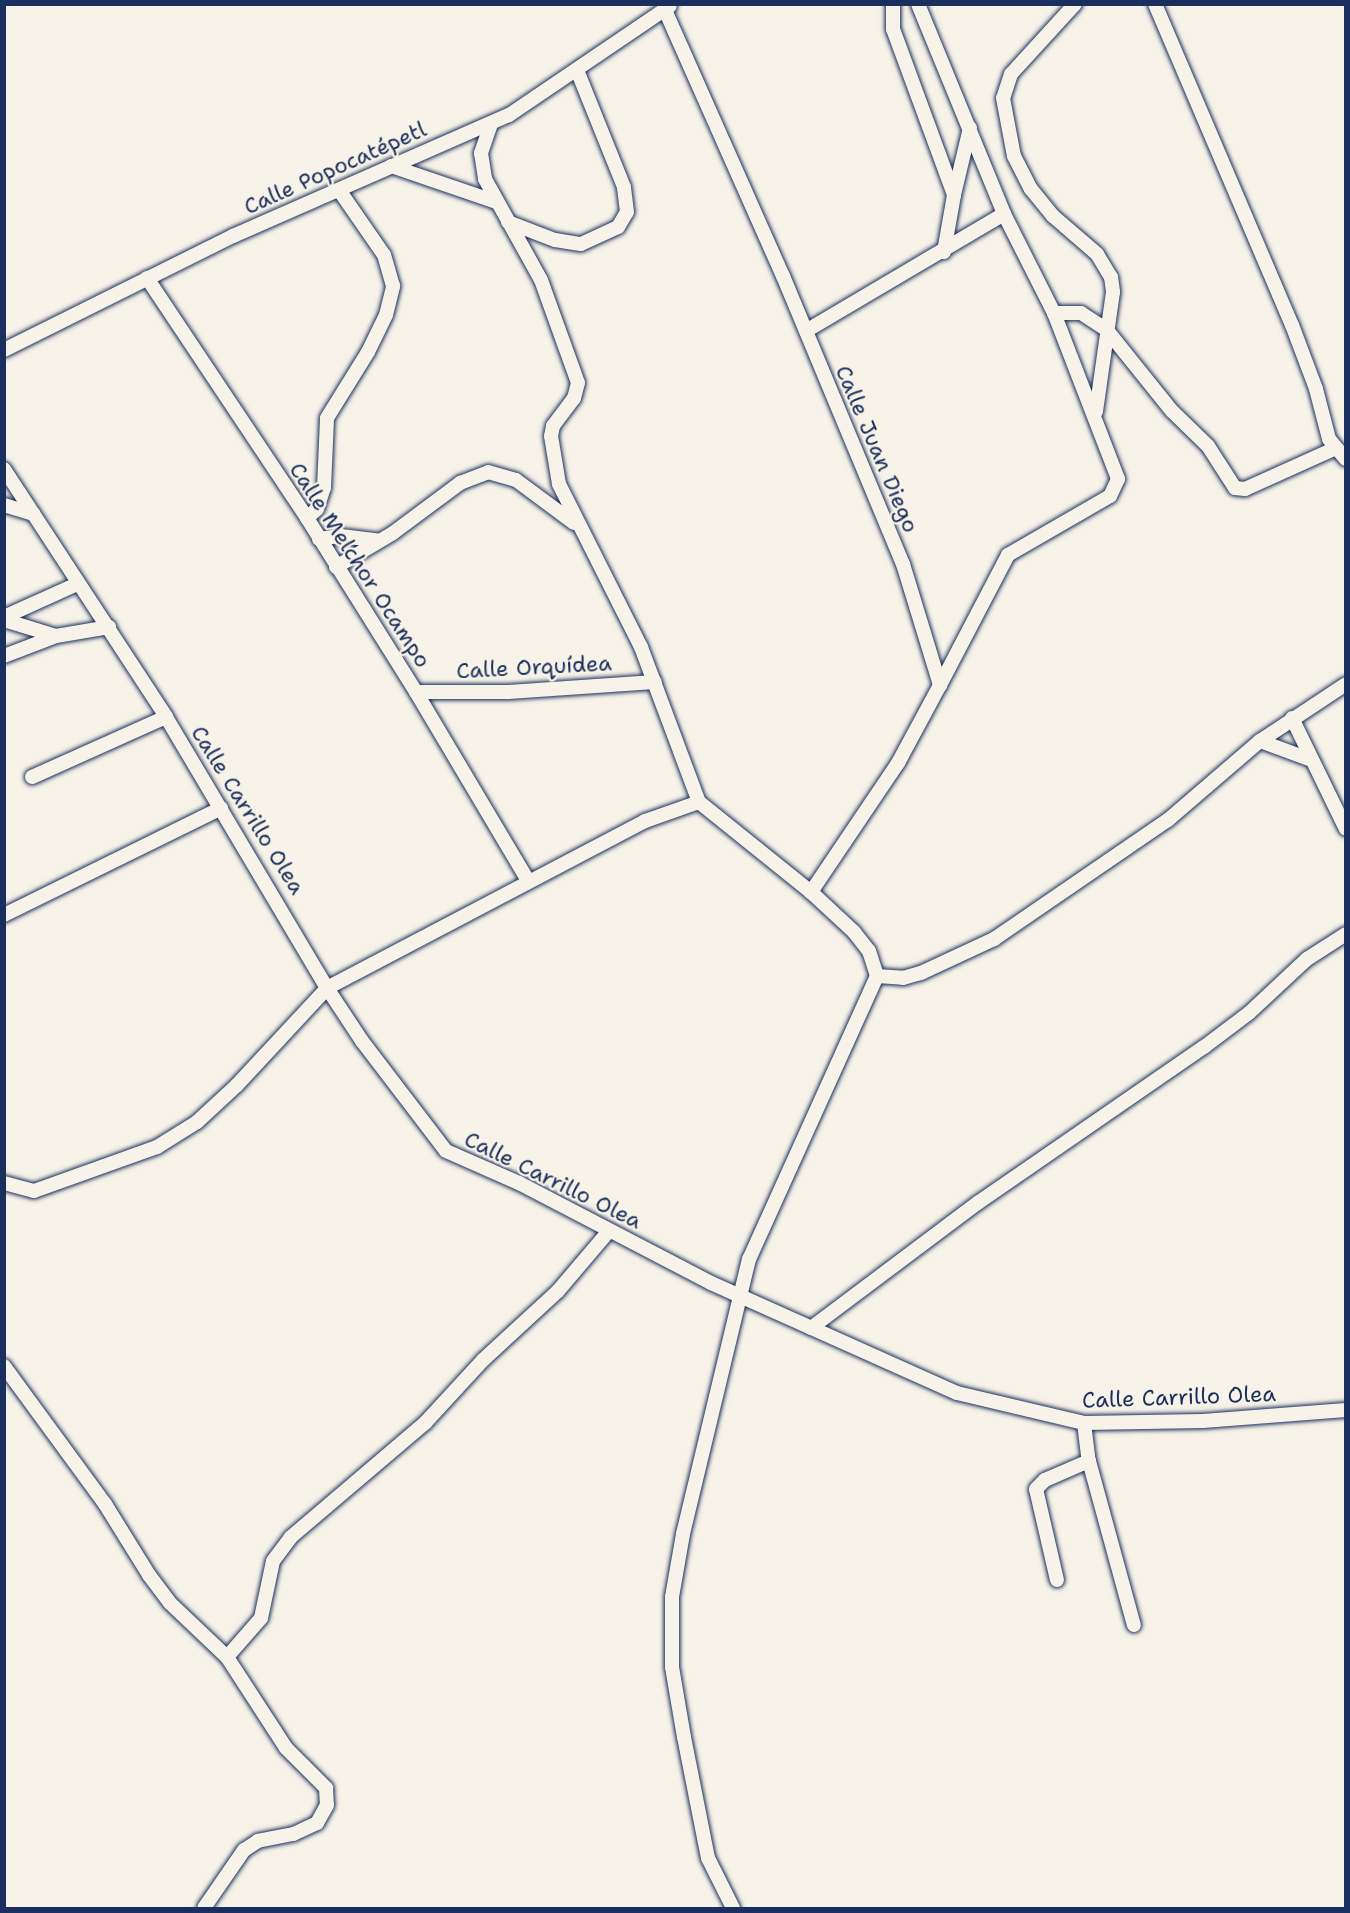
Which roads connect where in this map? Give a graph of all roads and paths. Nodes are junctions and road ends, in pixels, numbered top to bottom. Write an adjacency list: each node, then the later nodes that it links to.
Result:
1 (893, 4): 11 (street)
2 (918, 4): 8 (street)
3 (1075, 4): 18 (street)
4 (1155, 4): 22 (street)
5 (668, 7): 6 (street, Calle Popocatépetl); 19 (street, Calle Juan Diego)
6 (577, 70): 7 (street, Calle Popocatépetl); 14 (street)
7 (491, 124): 9 (street, Calle Popocatépetl); 12 (street)
8 (970, 128): 11 (street); 13 (street)
9 (392, 166): 10 (street, Calle Popocatépetl); 12 (street)
10 (339, 190): 16 (street, Calle Popocatépetl); 27 (street)
11 (954, 195): 15 (street)
12 (496, 202): 14 (street)
13 (1004, 214): 15 (street); 17 (street)
14 (508, 222): 28 (street)
15 (944, 252): 19 (street)
16 (147, 278): 20 (street, Calle Popocatépetl); 27 (street, Calle Melchor Ocampo)
17 (1054, 313): 18 (street); 21 (street)
18 (1106, 329): 21 (street); 22 (street)
19 (806, 331): 39 (street, Calle Juan Diego)
20 (4, 350)
21 (1096, 415): 39 (street)
22 (1334, 449): 23 (street)
23 (1346, 459)
24 (4, 469): 26 (street, Calle Carrillo Olea)
25 (4, 505): 26 (street)
26 (34, 514): 32 (street, Calle Carrillo Olea)
27 (307, 518): 29 (street, Calle Melchor Ocampo)
28 (580, 527): 30 (street); 37 (street)
29 (319, 539): 30 (street); 31 (street, Calle Melchor Ocampo)
30 (380, 541): 31 (street)
31 (336, 567): 40 (street, Calle Melchor Ocampo)
32 (77, 584): 33 (street); 34 (street, Calle Carrillo Olea)
33 (4, 618): 35 (street)
34 (109, 627): 35 (street); 41 (street, Calle Carrillo Olea)
35 (56, 636): 36 (street)
36 (4, 656)
37 (655, 682): 40 (street, Calle Orquídea); 46 (street)
38 (1346, 684): 42 (street)
39 (940, 685): 50 (street)
40 (416, 692): 49 (street, Calle Melchor Ocampo)
41 (166, 717): 45 (street); 47 (street, Calle Carrillo Olea)
42 (1292, 718): 43 (street); 44 (street)
43 (1260, 741): 44 (street); 53 (street)
44 (1309, 759): 48 (street)
45 (32, 777)
46 (699, 802): 49 (street); 50 (street)
47 (221, 808): 51 (street); 54 (street, Calle Carrillo Olea)
48 (1346, 830)
49 (528, 881): 54 (street)
50 (811, 892): 53 (street)
51 (4, 915)
52 (1346, 934): 58 (street)
53 (877, 976): 57 (street)
54 (327, 988): 55 (street); 56 (street, Calle Carrillo Olea)
55 (4, 1183)
56 (608, 1232): 57 (street, Calle Carrillo Olea); 65 (street)
57 (741, 1293): 58 (street, Calle Carrillo Olea); 67 (street)
58 (811, 1328): 61 (street, Calle Carrillo Olea)
59 (4, 1366): 65 (street)
60 (1346, 1410): 61 (street, Calle Carrillo Olea)
61 (1084, 1423): 62 (street)
62 (1089, 1461): 63 (street); 64 (street)
63 (1057, 1580)
64 (1134, 1624)
65 (227, 1657): 66 (street)
66 (204, 1908)
67 (733, 1908)

